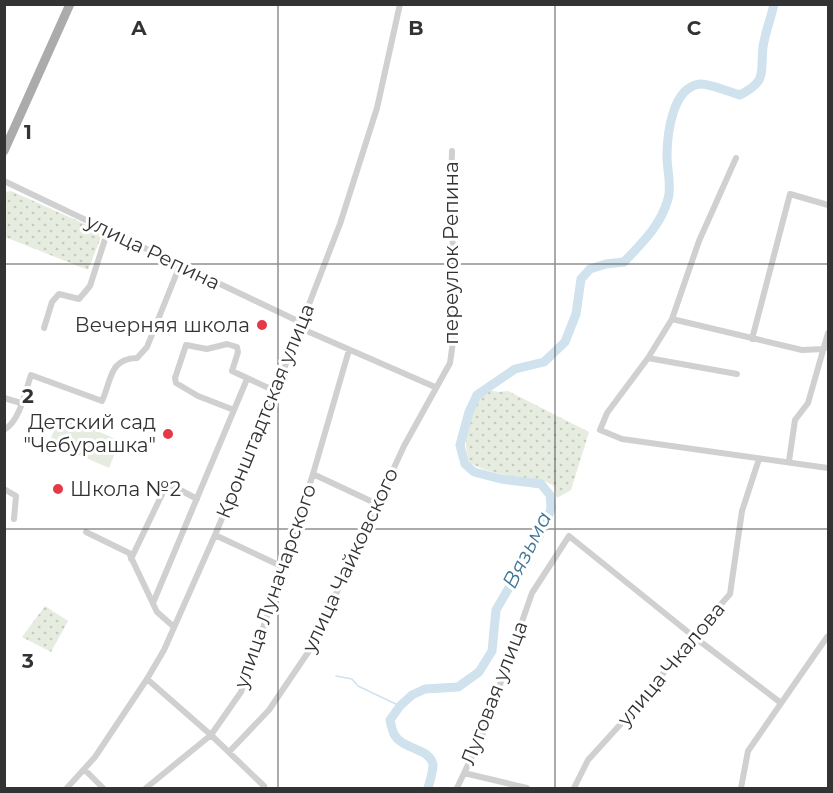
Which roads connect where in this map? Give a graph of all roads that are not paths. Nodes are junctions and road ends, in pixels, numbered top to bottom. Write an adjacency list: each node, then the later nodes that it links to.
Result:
1 (70, 4): 3 (main road)
2 (400, 4): 11 (street, Кронштадтская улица)
3 (4, 151)
4 (452, 151): 20 (street, переулок Репина)
5 (736, 158): 10 (street)
6 (4, 181): 8 (street, улица Репина)
7 (828, 205): 14 (street)
8 (108, 230): 9 (street, улица Репина); 12 (street)
9 (180, 265): 11 (street, улица Репина); 23 (street)
10 (672, 319): 14 (street); 17 (street)
11 (301, 326): 16 (street, улица Репина); 21 (street, Кронштадтская улица)
12 (44, 328)
13 (828, 333): 15 (street)
14 (752, 339): 15 (street)
15 (824, 349): 27 (street)
16 (349, 350): 20 (street, улица Репина); 29 (street, улица Луначарского)
17 (648, 358): 18 (street); 26 (street)
18 (737, 374)
19 (247, 379): 21 (street); 24 (street); 24 (street)
20 (435, 387): 32 (street, улица Чайковского)
21 (275, 391): 35 (street, Кронштадтская улица)
22 (4, 398): 23 (street)
23 (21, 403): 25 (street)
24 (234, 410): 31 (street)
25 (4, 430)
26 (759, 459): 27 (street); 40 (street, улица Чкалова)
27 (789, 461): 28 (street)
28 (828, 468)
29 (313, 474): 32 (street); 37 (street, улица Луначарского)
30 (4, 489): 33 (street)
31 (197, 499): 36 (street); 38 (street)
32 (377, 504): 45 (street, улица Чайковского)
33 (14, 519)
34 (86, 532): 36 (street)
35 (214, 535): 37 (street); 39 (street, Кронштадтская улица)
36 (131, 559): 38 (street)
37 (283, 567): 44 (street, улица Луначарского)
38 (153, 603): 39 (street)
39 (174, 627): 42 (street, Кронштадтская улица)
40 (693, 636): 43 (street); 47 (street, Луговая улица); 54 (street, улица Чкалова)
41 (827, 637): 43 (street)
42 (147, 679): 44 (street); 46 (street, Кронштадтская улица)
43 (782, 703): 55 (street)
44 (211, 735): 45 (street); 51 (street, улица Луначарского)
45 (229, 752): 48 (street)
46 (84, 769): 49 (street, Кронштадтская улица); 50 (street)
47 (464, 773): 52 (street, Луговая улица); 53 (street)
48 (264, 786)
49 (67, 789)
50 (103, 789)
51 (146, 789)
52 (457, 789)
53 (527, 789)
54 (574, 789)
55 (741, 789)

